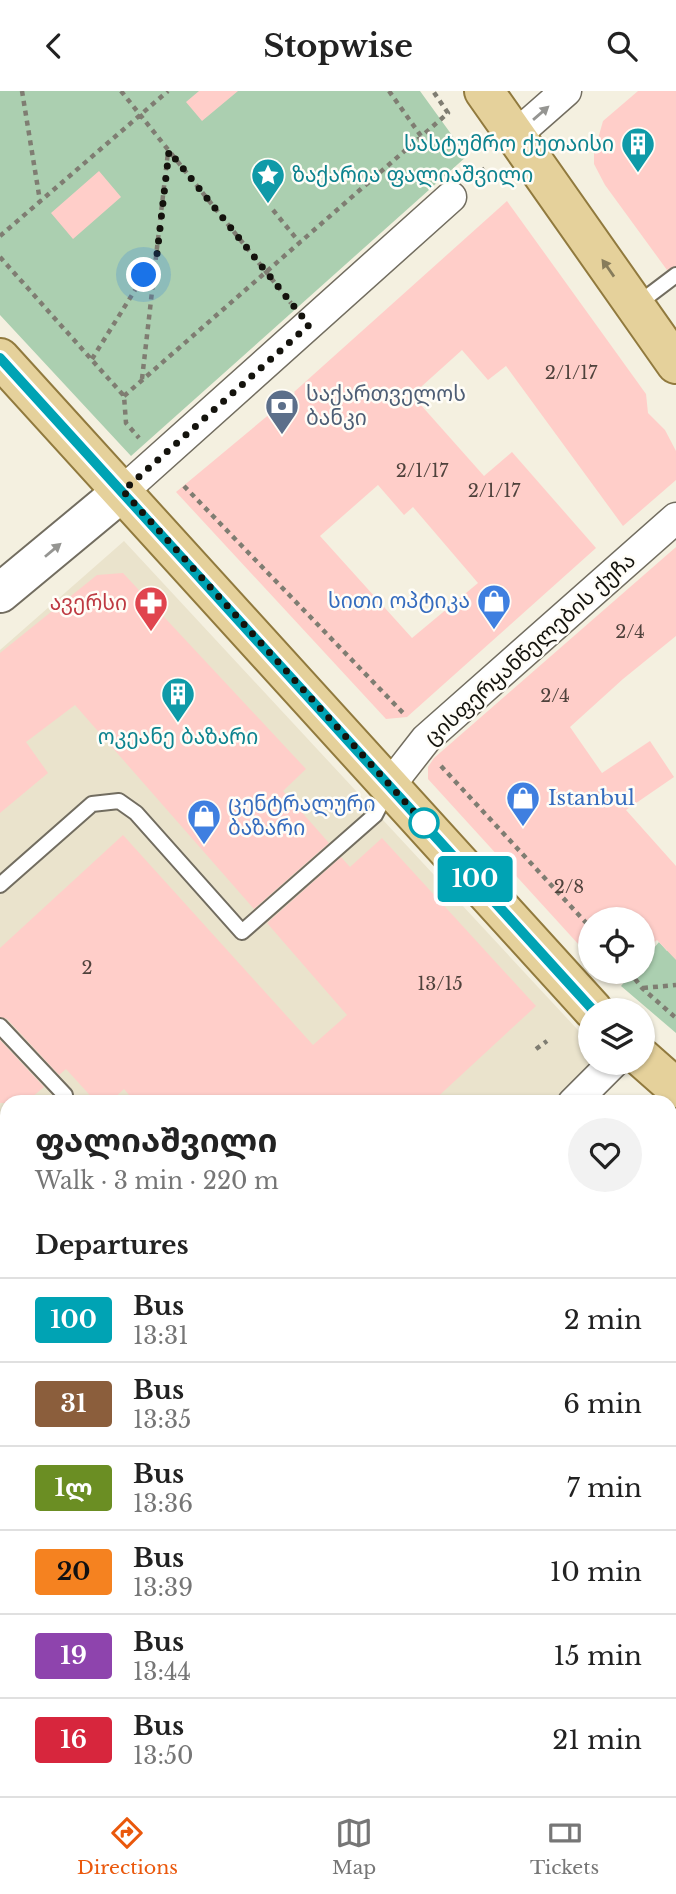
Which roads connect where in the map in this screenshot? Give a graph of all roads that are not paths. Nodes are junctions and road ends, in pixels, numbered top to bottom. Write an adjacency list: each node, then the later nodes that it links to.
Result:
1 (484, 91): 3 (main road)
2 (566, 91): 3 (street, one-way to 2)
3 (516, 135): 6 (main road, one-way to 3)
4 (452, 197): 9 (street)
5 (676, 275): 6 (lane)
6 (635, 306): 8 (main road)
7 (0, 358): 9 (main road)
8 (676, 364)
9 (123, 491): 11 (main road, one-way to 9); 12 (main road)
10 (676, 518): 12 (street, ცისფერყანწელების ქუჩა)
11 (0, 593)
12 (390, 786): 13 (lane); 14 (main road)
13 (0, 885)
14 (582, 998)
15 (0, 1026): 19 (lane)
16 (655, 1069): 18 (main road)
17 (601, 1075): 20 (street)
18 (676, 1088)
19 (65, 1095)
20 (581, 1095)

